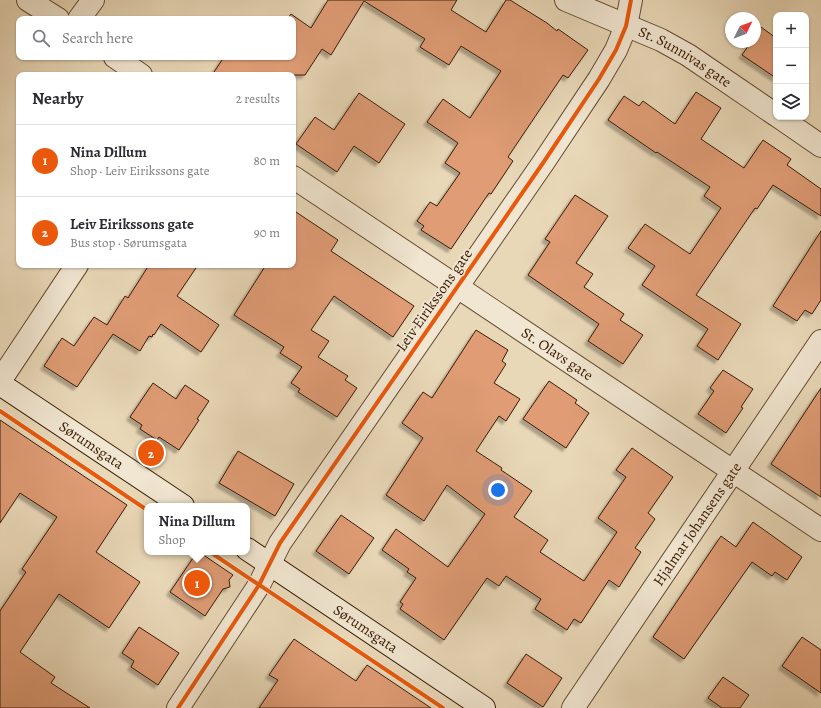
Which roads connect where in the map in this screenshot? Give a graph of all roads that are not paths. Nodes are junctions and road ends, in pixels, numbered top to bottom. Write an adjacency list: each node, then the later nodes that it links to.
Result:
1 (28, 0): 5 (street)
2 (93, 0): 6 (street)
3 (566, 0): 7 (street, St. Sunnivas gate)
4 (631, 0): 7 (street, Leiv Eirikssons gate)
5 (53, 16)
6 (81, 16)
7 (626, 26): 10 (street, St. Sunnivas gate); 15 (street, Leiv Eirikssons gate)
8 (120, 60): 9 (street)
9 (138, 72)
10 (773, 113)
11 (783, 120): 12 (street)
12 (821, 146)
13 (296, 179): 15 (street, St. Olavs gate)
14 (75, 268): 17 (street)
15 (456, 287): 18 (street, St. Olavs gate); 22 (street, Leiv Eirikssons gate)
16 (821, 341): 18 (street, Hjalmar Johansens gate)
17 (0, 382): 19 (street, Sørumsgata)
18 (733, 471): 20 (street, St. Olavs gate); 25 (street, Hjalmar Johansens gate)
19 (179, 503)
20 (821, 530)
21 (250, 551): 22 (street, Sørumsgata)
22 (270, 564): 23 (street, Leiv Eirikssons gate); 24 (street, Sørumsgata)
23 (178, 708)
24 (484, 708)
25 (573, 708)

